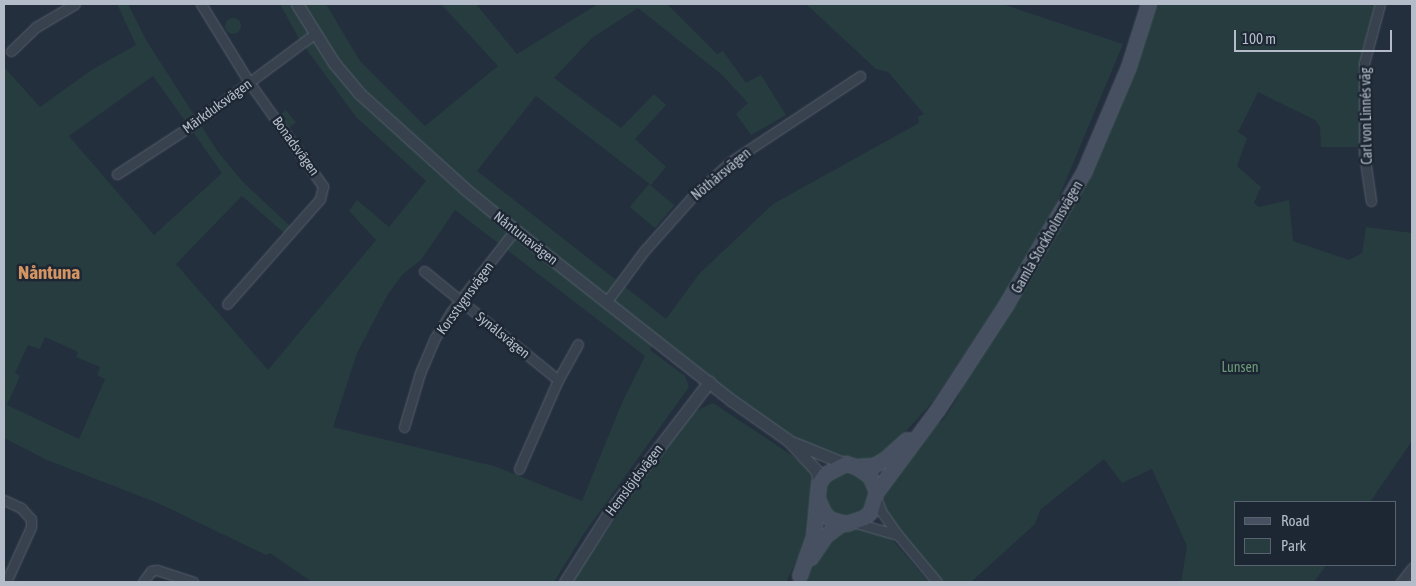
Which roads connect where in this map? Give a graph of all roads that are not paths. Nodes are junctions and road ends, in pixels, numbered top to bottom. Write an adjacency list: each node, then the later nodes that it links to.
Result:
1 (75, 4): 8 (street)
2 (201, 4): 11 (street, Bonadsvägen)
3 (297, 4): 7 (street, Nåntunavägen)
4 (1141, 4): 9 (main road, Gamla Stockholmsvägen)
5 (1149, 4): 9 (main road, Gamla Stockholmsvägen)
6 (1380, 4): 13 (street, Carl von Linnés väg)
7 (314, 34): 11 (street, Märkduksvägen); 14 (street, Nåntunavägen)
8 (11, 51)
9 (1133, 52): 22 (main road, Gamla Stockholmsvägen)
10 (860, 76): 17 (street, Nöthårsvägen)
11 (249, 82): 12 (street, Märkduksvägen); 18 (street, Bonadsvägen)
12 (117, 174)
13 (1371, 201)
14 (516, 230): 16 (street, Korsstygnsvägen); 17 (street, Nåntunavägen)
15 (424, 272): 16 (street, Synålsvägen)
16 (460, 300): 20 (street, Synålsvägen); 23 (street, Korsstygnsvägen)
17 (607, 301): 21 (street, Nåntunavägen)
18 (227, 304)
19 (578, 344): 20 (street)
20 (558, 380): 26 (street)
21 (709, 382): 24 (street, Nåntunavägen); 38 (street, Hemslöjdsvägen)
22 (938, 410): 25 (main road, Gamla Stockholmsvägen); 28 (main road, Gamla Stockholmsvägen)
23 (404, 427)
24 (788, 440): 25 (street, Nåntunavägen); 27 (street, Nåntunavägen)
25 (851, 465): 27 (main road); 28 (main road)
26 (519, 469)
27 (819, 484): 29 (main road)
28 (877, 495): 31 (main road); 32 (street)
29 (818, 499): 31 (main road); 34 (main road)
30 (4, 500): 35 (street)
31 (849, 523): 32 (street); 34 (main road)
32 (898, 535): 39 (street)
33 (1412, 568): 40 (street)
34 (797, 579)
35 (6, 582)
36 (143, 582): 37 (street)
37 (193, 582)
38 (565, 582)
39 (937, 582)
40 (1401, 582)

